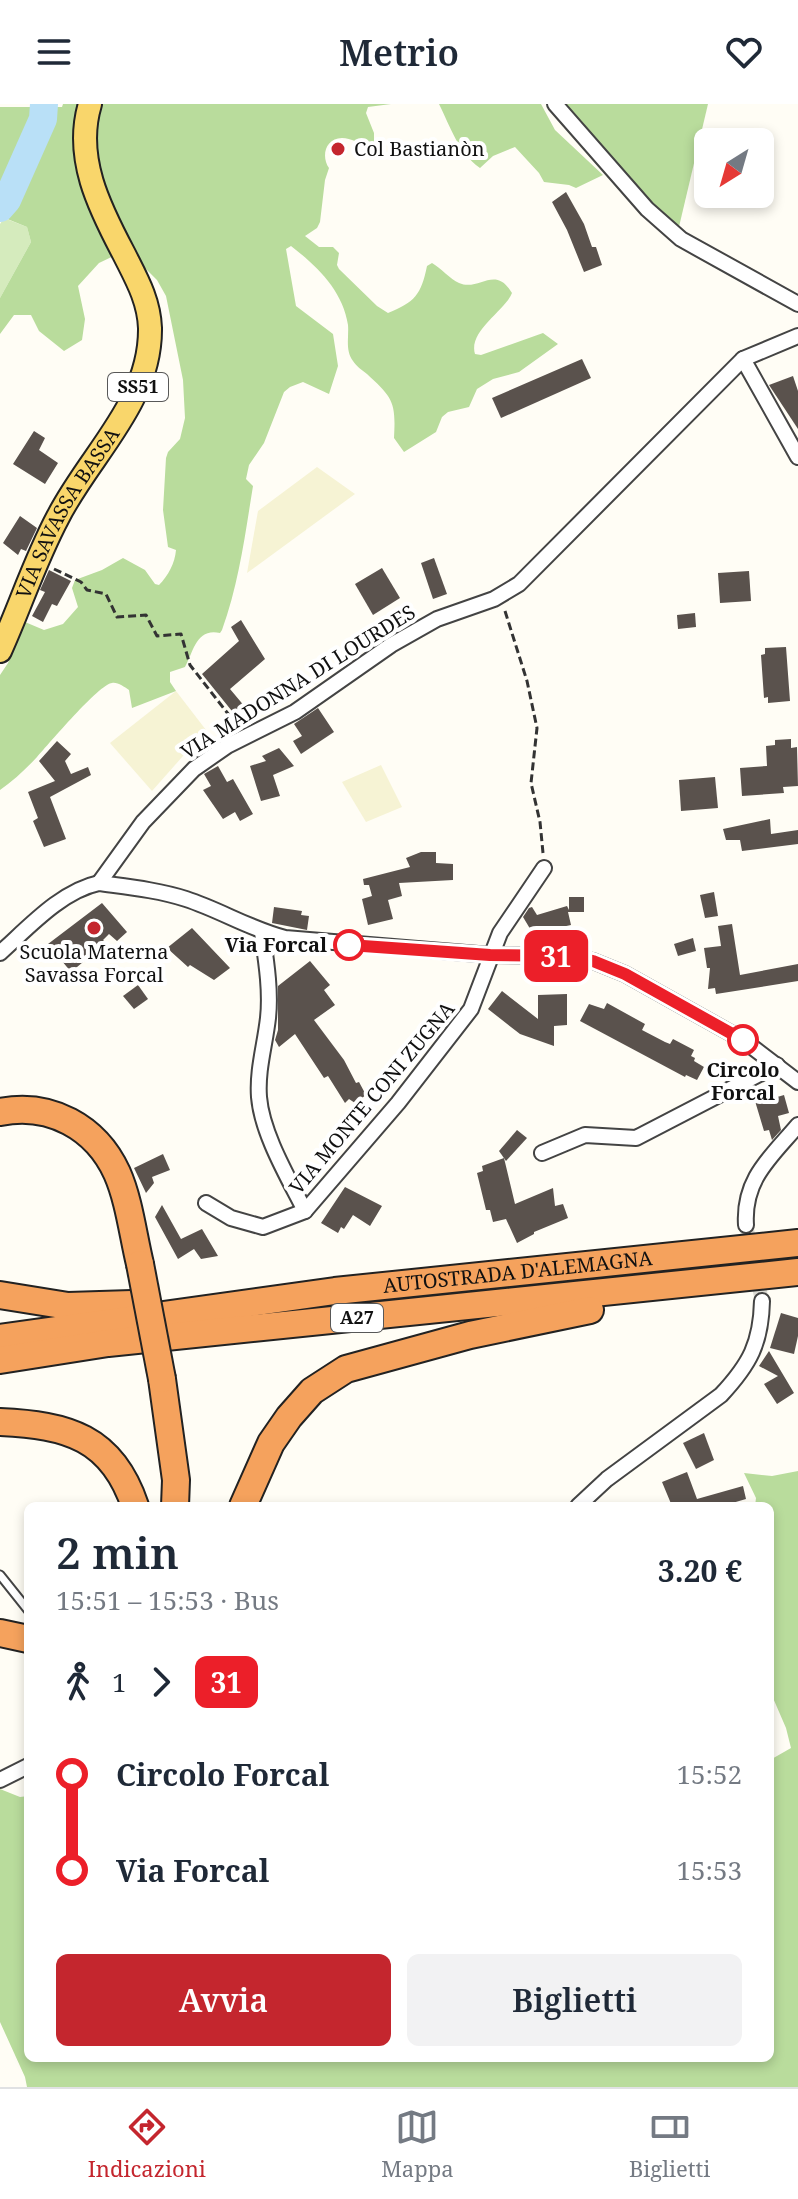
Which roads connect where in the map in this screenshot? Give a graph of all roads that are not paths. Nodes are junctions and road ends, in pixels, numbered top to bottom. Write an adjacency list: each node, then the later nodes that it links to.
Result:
1 (90, 104): 7 (main road, VIA SAVASSA BASSA / SS51)
2 (555, 104): 3 (street)
3 (798, 304)
4 (798, 336): 5 (street, VIA MADONNA DI LOURDES)
5 (743, 359): 6 (street); 9 (street, VIA MADONNA DI LOURDES)
6 (798, 457)
7 (0, 651)
8 (544, 868): 12 (street, VIA MONTE CONI ZUGNA)
9 (99, 883): 10 (street); 11 (street)
10 (262, 932): 12 (street); 19 (street)
11 (0, 953)
12 (490, 955): 13 (street); 19 (street, VIA MONTE CONI ZUGNA)
13 (777, 1065): 14 (street); 17 (street)
14 (798, 1082)
15 (0, 1112): 31 (highway, bridge)
16 (798, 1125): 20 (street)
17 (542, 1153)
18 (206, 1203): 19 (street, VIA MONTE CONI ZUGNA)
19 (305, 1211)
20 (746, 1225)
21 (798, 1243): 24 (highway, AUTOSTRADA D'ALEMAGNA / A27)
22 (798, 1272): 23 (highway, AUTOSTRADA D'ALEMAGNA / A27)
23 (714, 1283): 28 (highway, AUTOSTRADA D'ALEMAGNA / A27); 32 (highway, A27)
24 (335, 1291): 25 (highway, A27); 27 (highway, AUTOSTRADA D'ALEMAGNA / A27)
25 (0, 1295)
26 (762, 1301): 33 (street)
27 (0, 1338)
28 (0, 1360)
29 (0, 1422): 30 (highway)
30 (133, 1502)
31 (175, 1502)
32 (245, 1502)
33 (582, 1502)
34 (0, 1575): 35 (lane)
35 (24, 1605)
36 (0, 1633): 37 (highway)
37 (24, 1638)
38 (24, 1768): 39 (street)
39 (0, 1780)

